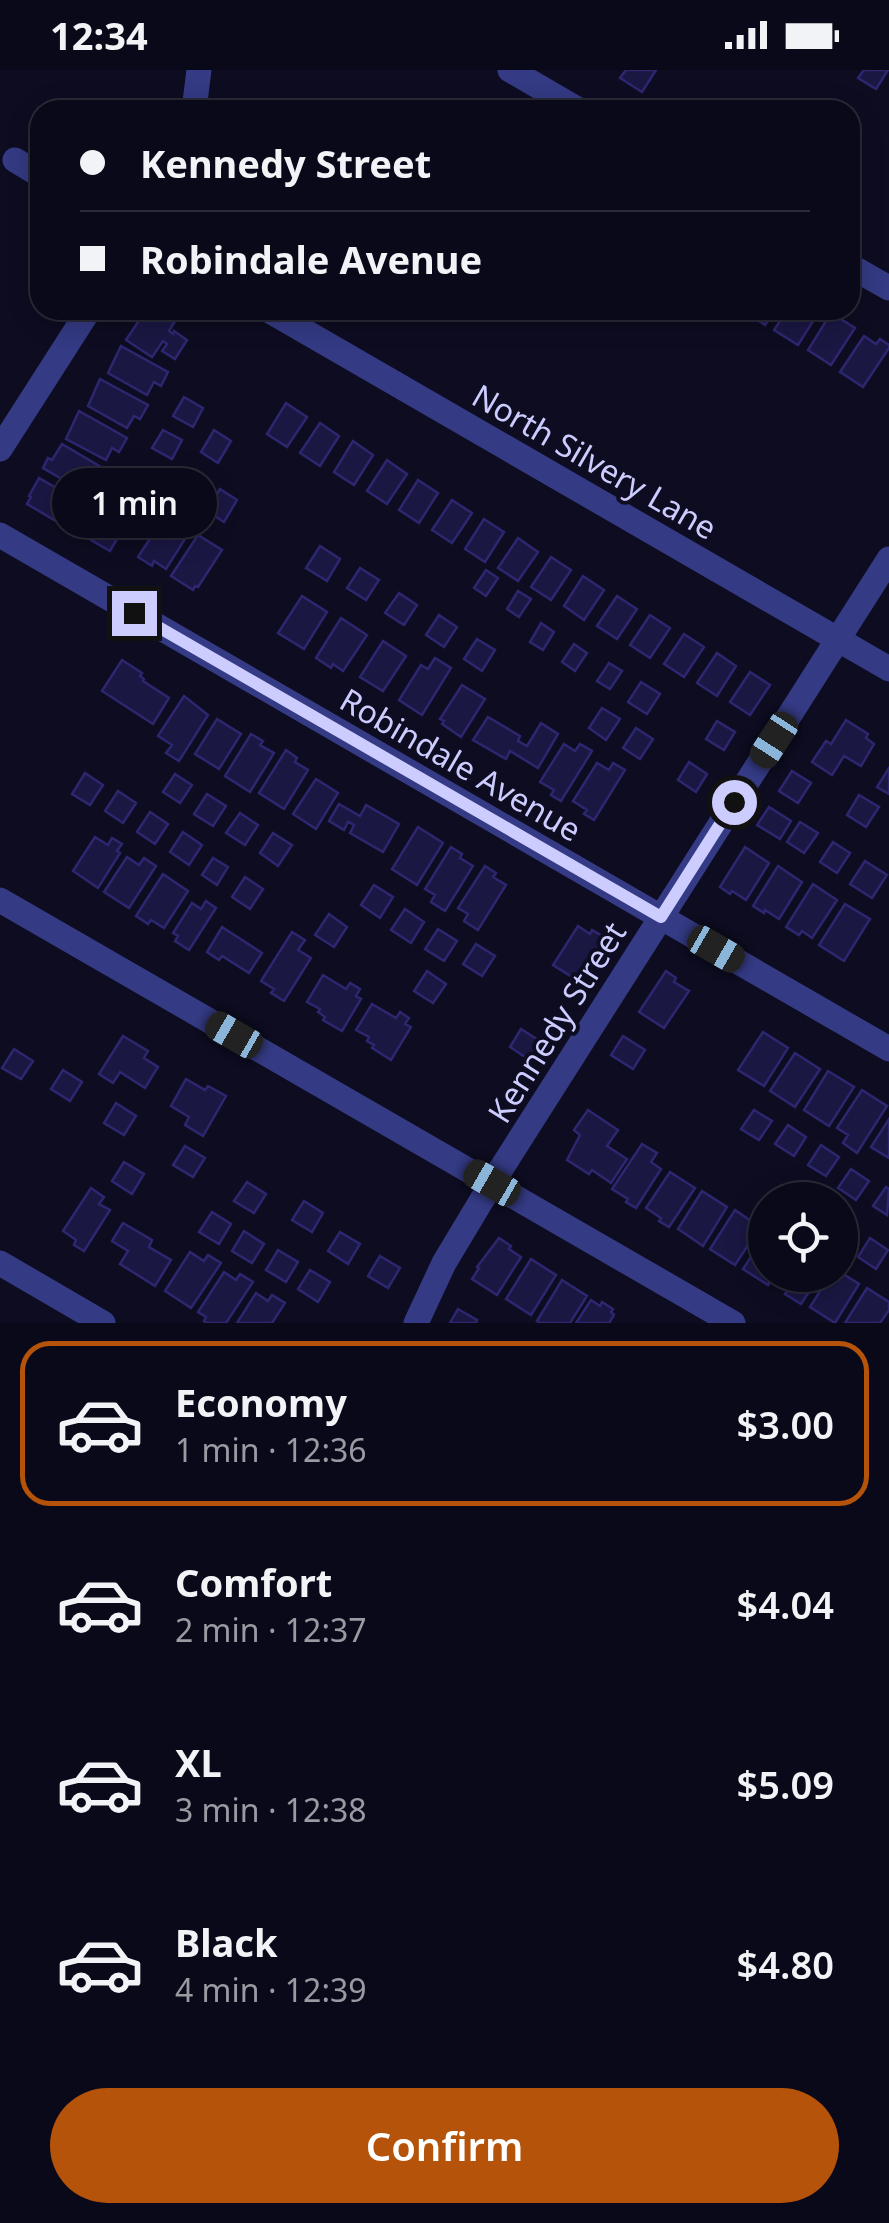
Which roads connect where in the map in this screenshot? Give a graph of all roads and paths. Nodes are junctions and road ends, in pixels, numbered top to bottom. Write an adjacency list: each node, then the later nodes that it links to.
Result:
1 (199, 70): 3 (street)
2 (510, 70): 4 (street)
3 (195, 100)
4 (562, 100)
5 (15, 160): 6 (street)
6 (30, 169)
7 (860, 272): 8 (street)
8 (889, 288)
9 (83, 320): 11 (street)
10 (285, 320): 14 (street, North Silvery Lane)
11 (0, 450)
12 (0, 535): 17 (street, Robindale Avenue)
13 (889, 559): 14 (street, Kennedy Street)
14 (838, 640): 15 (street, North Silvery Lane); 17 (street, Kennedy Street)
15 (889, 669)
16 (0, 900): 19 (street)
17 (661, 917): 18 (street, Robindale Avenue); 19 (street, Kennedy Street)
18 (889, 1049)
19 (492, 1183): 22 (street, Kennedy Street); 23 (street)
20 (0, 1263): 21 (street)
21 (103, 1323)
22 (416, 1323)
23 (733, 1323)

